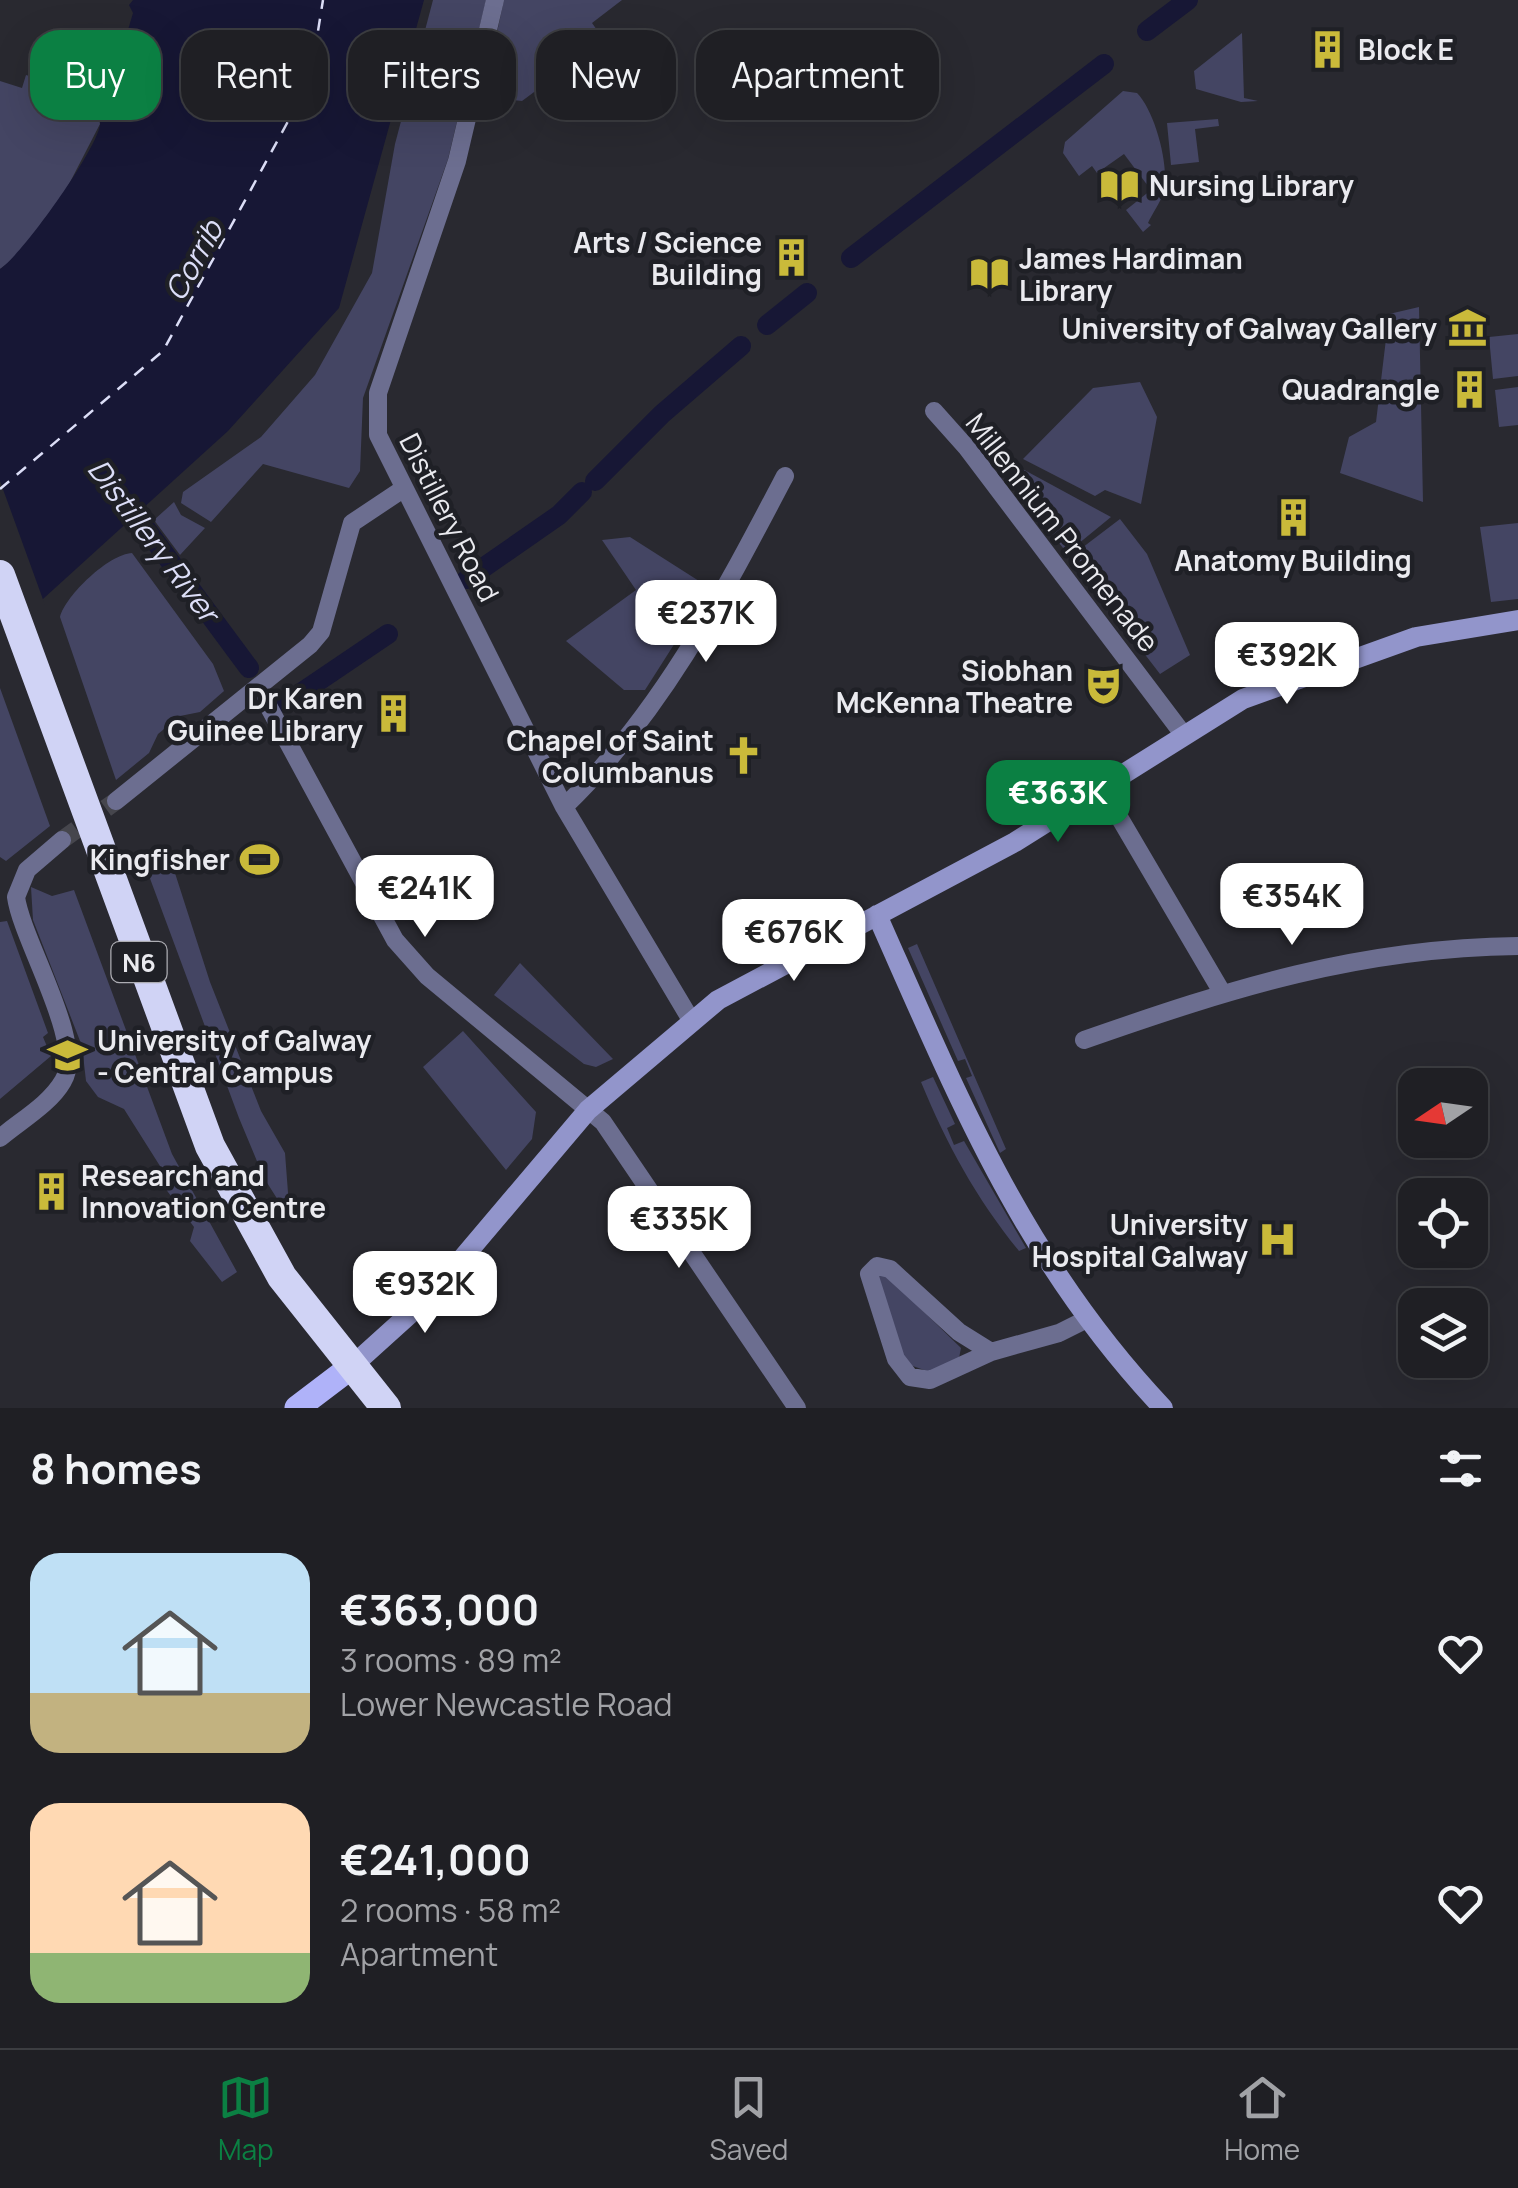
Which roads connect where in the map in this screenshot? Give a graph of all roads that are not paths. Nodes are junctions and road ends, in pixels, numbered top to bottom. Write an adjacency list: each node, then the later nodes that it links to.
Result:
1 (495, 0): 4 (street, Distillery Road)
2 (934, 411): 8 (street, Millennium Promenade)
3 (785, 476): 11 (street)
4 (403, 488): 7 (street); 11 (street, Distillery Road)
5 (0, 575): 22 (highway, N6)
6 (1518, 620): 8 (main road)
7 (258, 687): 10 (street); 18 (street)
8 (1183, 734): 9 (main road)
9 (1102, 788): 13 (main road); 15 (street)
10 (116, 800)
11 (564, 807): 16 (street, Distillery Road)
12 (62, 840): 19 (street)
13 (877, 914): 16 (main road); 20 (main road)
14 (1518, 946): 15 (street)
15 (1223, 994): 17 (street)
16 (690, 1020): 18 (main road)
17 (1084, 1040)
18 (588, 1110): 22 (main road); 25 (street)
19 (0, 1138)
20 (1086, 1320): 21 (street); 26 (main road)
21 (991, 1352): 21 (street)
22 (351, 1367): 23 (main road); 24 (highway, N6)
23 (297, 1408)
24 (386, 1408)
25 (797, 1408)
26 (1163, 1408)

